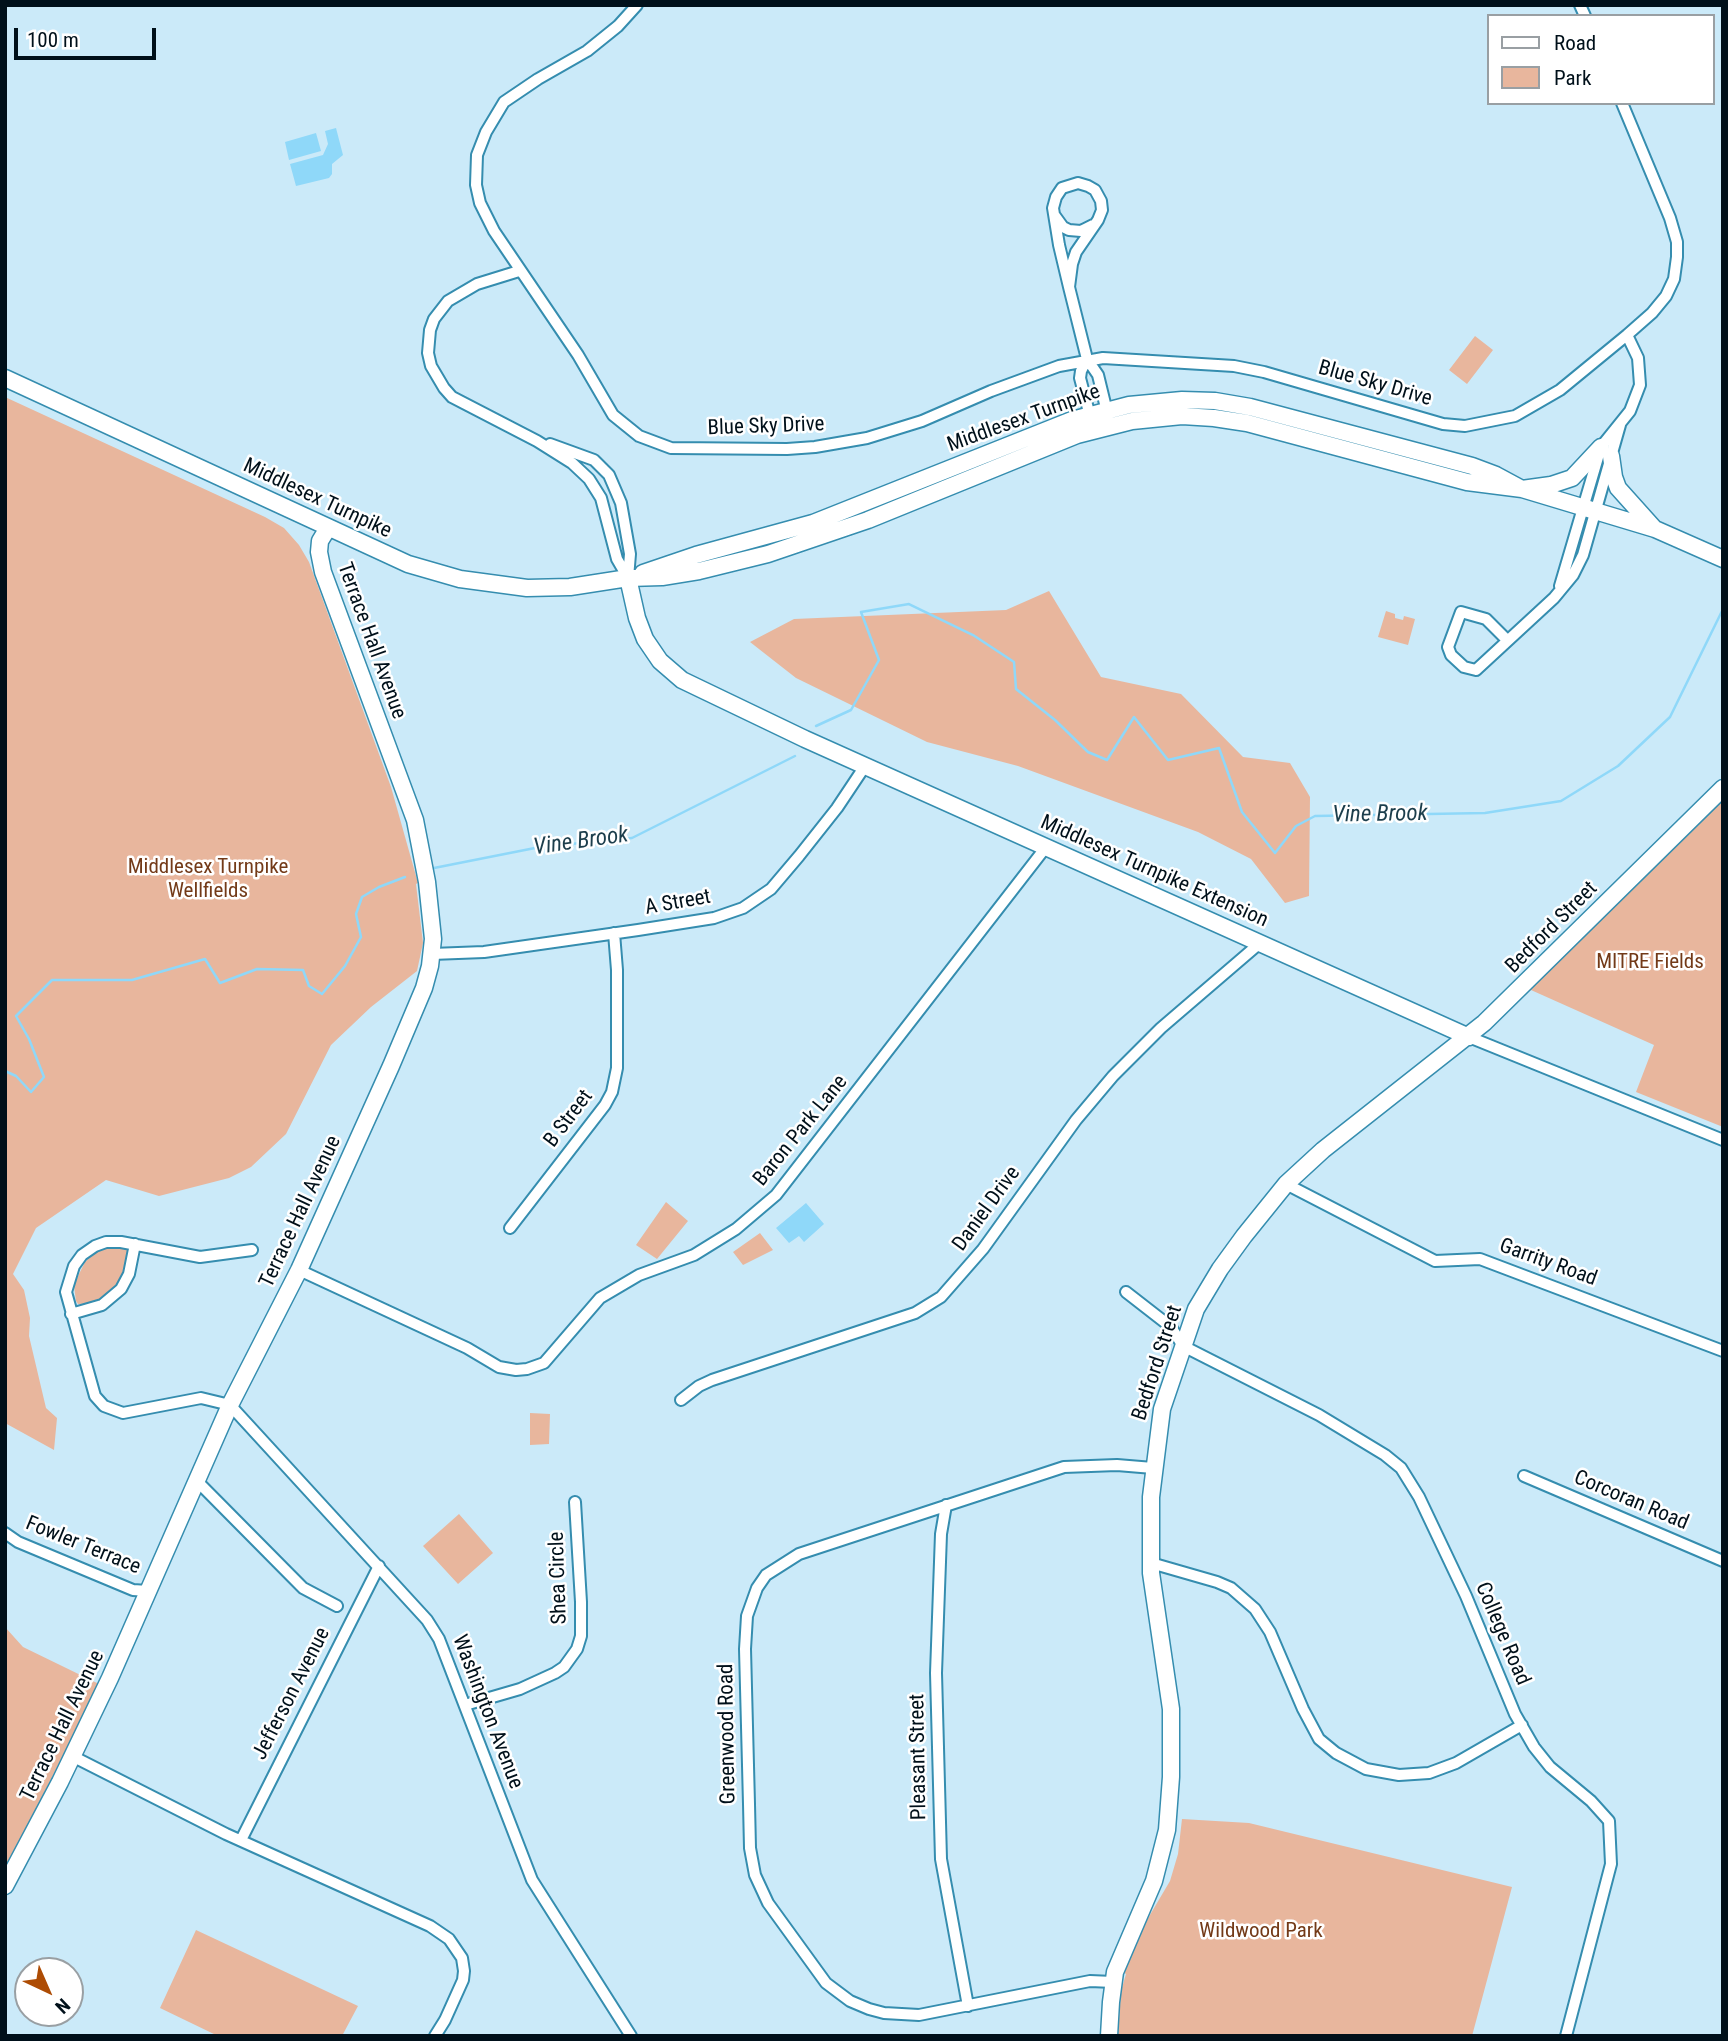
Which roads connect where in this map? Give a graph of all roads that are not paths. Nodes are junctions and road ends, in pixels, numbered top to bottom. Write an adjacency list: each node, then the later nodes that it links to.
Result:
1 (638, 5): 5 (street, Blue Sky Drive)
2 (1623, 105): 7 (street, Blue Sky Drive)
3 (1053, 208): 4 (street); 4 (street); 6 (street)
4 (1096, 223): 6 (street)
5 (519, 271): 8 (street, Blue Sky Drive); 12 (street)
6 (1069, 287): 8 (street)
7 (1627, 335): 8 (street, Blue Sky Drive); 13 (street)
8 (1087, 359): 10 (street); 11 (street)
9 (5, 378): 16 (main road, Middlesex Turnpike)
10 (1109, 417): 11 (main road, Middlesex Turnpike); 14 (main road, Middlesex Turnpike)
11 (1091, 422): 19 (main road, Middlesex Turnpike)
12 (537, 441): 19 (street); 19 (street)
13 (1606, 451): 14 (main road); 15 (street); 17 (main road)
14 (1522, 489): 15 (main road, Middlesex Turnpike)
15 (1589, 508): 17 (main road, Middlesex Turnpike); 20 (street)
16 (328, 528): 19 (main road, Middlesex Turnpike); 26 (main road, Terrace Hall Avenue)
17 (1655, 529): 18 (main road, Middlesex Turnpike)
18 (1721, 559)
19 (628, 578): 21 (main road, Middlesex Turnpike Extension)
20 (1507, 640): 20 (street)
21 (865, 766): 23 (main road, Middlesex Turnpike Extension); 24 (street, A Street)
22 (1723, 788): 27 (main road, Bedford Street)
23 (1046, 846): 25 (main road, Middlesex Turnpike Extension); 33 (street, Baron Park Lane)
24 (614, 933): 26 (street, A Street); 30 (street, B Street)
25 (1259, 943): 27 (main road, Middlesex Turnpike Extension); 38 (street, Daniel Drive)
26 (432, 954): 33 (main road, Terrace Hall Avenue)
27 (1469, 1037): 28 (street, Middlesex Turnpike Extension); 29 (main road, Bedford Street)
28 (1723, 1140)
29 (1286, 1184): 36 (main road, Bedford Street); 37 (street, Garrity Road)
30 (510, 1228)
31 (135, 1244): 32 (street); 35 (street); 35 (street)
32 (252, 1250)
33 (299, 1270): 39 (main road, Terrace Hall Avenue)
34 (1126, 1292): 36 (street)
35 (71, 1314): 39 (street)
36 (1182, 1346): 40 (main road, Bedford Street); 52 (street, College Road)
37 (1723, 1351)
38 (681, 1400)
39 (230, 1405): 42 (main road, Terrace Hall Avenue); 48 (street, Washington Avenue)
40 (1153, 1468): 44 (street, Greenwood Road); 47 (main road, Bedford Street)
41 (1524, 1476): 46 (street, Corcoran Road)
42 (196, 1480): 49 (main road, Terrace Hall Avenue); 50 (street)
43 (575, 1502): 51 (street, Shea Circle)
44 (946, 1505): 57 (street, Pleasant Street); 57 (street, Greenwood Road)
45 (5, 1533): 49 (street, Fowler Terrace)
46 (1723, 1561)
47 (1151, 1563): 52 (street); 56 (main road, Bedford Street)
48 (379, 1566): 51 (street, Washington Avenue); 54 (street, Jefferson Avenue)
49 (148, 1591): 53 (main road, Terrace Hall Avenue)
50 (337, 1606)
51 (465, 1706): 59 (street, Washington Avenue)
52 (1522, 1726): 61 (street, College Road)
53 (72, 1756): 54 (street); 55 (main road, Terrace Hall Avenue)
54 (241, 1840): 58 (street)
55 (5, 1886)
56 (1113, 1982): 57 (street, Greenwood Road); 60 (main road, Bedford Street)
57 (968, 2006)
58 (435, 2036)
59 (631, 2036)
60 (1110, 2036)
61 (1566, 2036)

